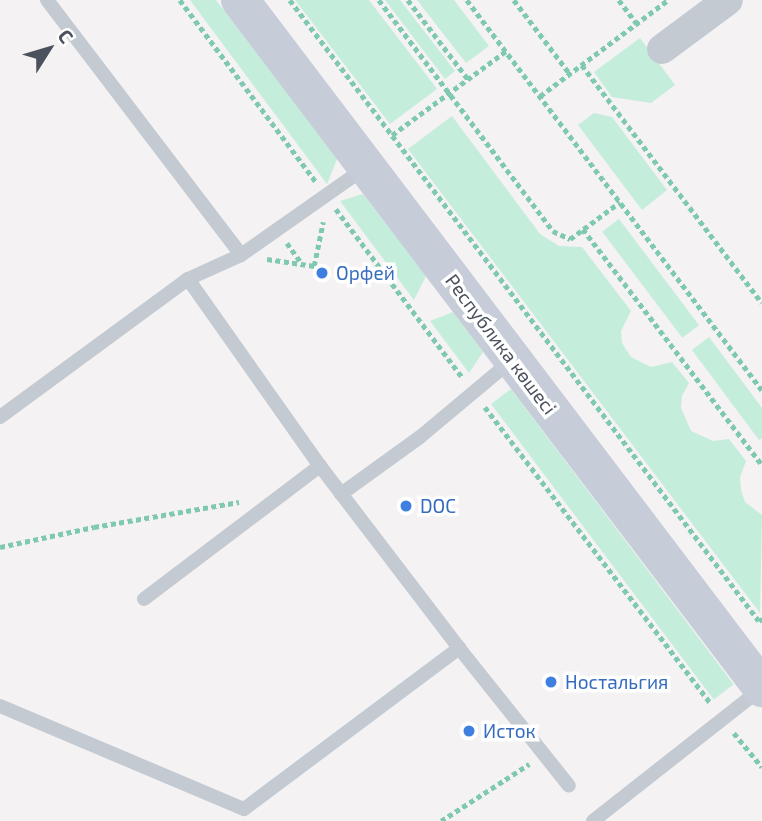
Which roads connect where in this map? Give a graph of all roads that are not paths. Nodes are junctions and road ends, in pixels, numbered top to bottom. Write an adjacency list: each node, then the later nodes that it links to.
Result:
1 (47, 0): 6 (lane)
2 (240, 0): 5 (street, Республика көшесі)
3 (728, 0): 4 (street)
4 (662, 49)
5 (367, 166): 6 (lane); 8 (street, Республика көшесі)
6 (241, 256): 7 (lane)
7 (188, 279): 9 (lane); 10 (lane)
8 (513, 359): 11 (lane); 14 (street, Республика көшесі)
9 (0, 417)
10 (320, 466): 11 (lane); 12 (lane)
11 (341, 494): 13 (lane)
12 (144, 599)
13 (459, 648): 15 (lane); 16 (lane)
14 (762, 688): 17 (lane)
15 (0, 706)
16 (569, 786)
17 (593, 821)

